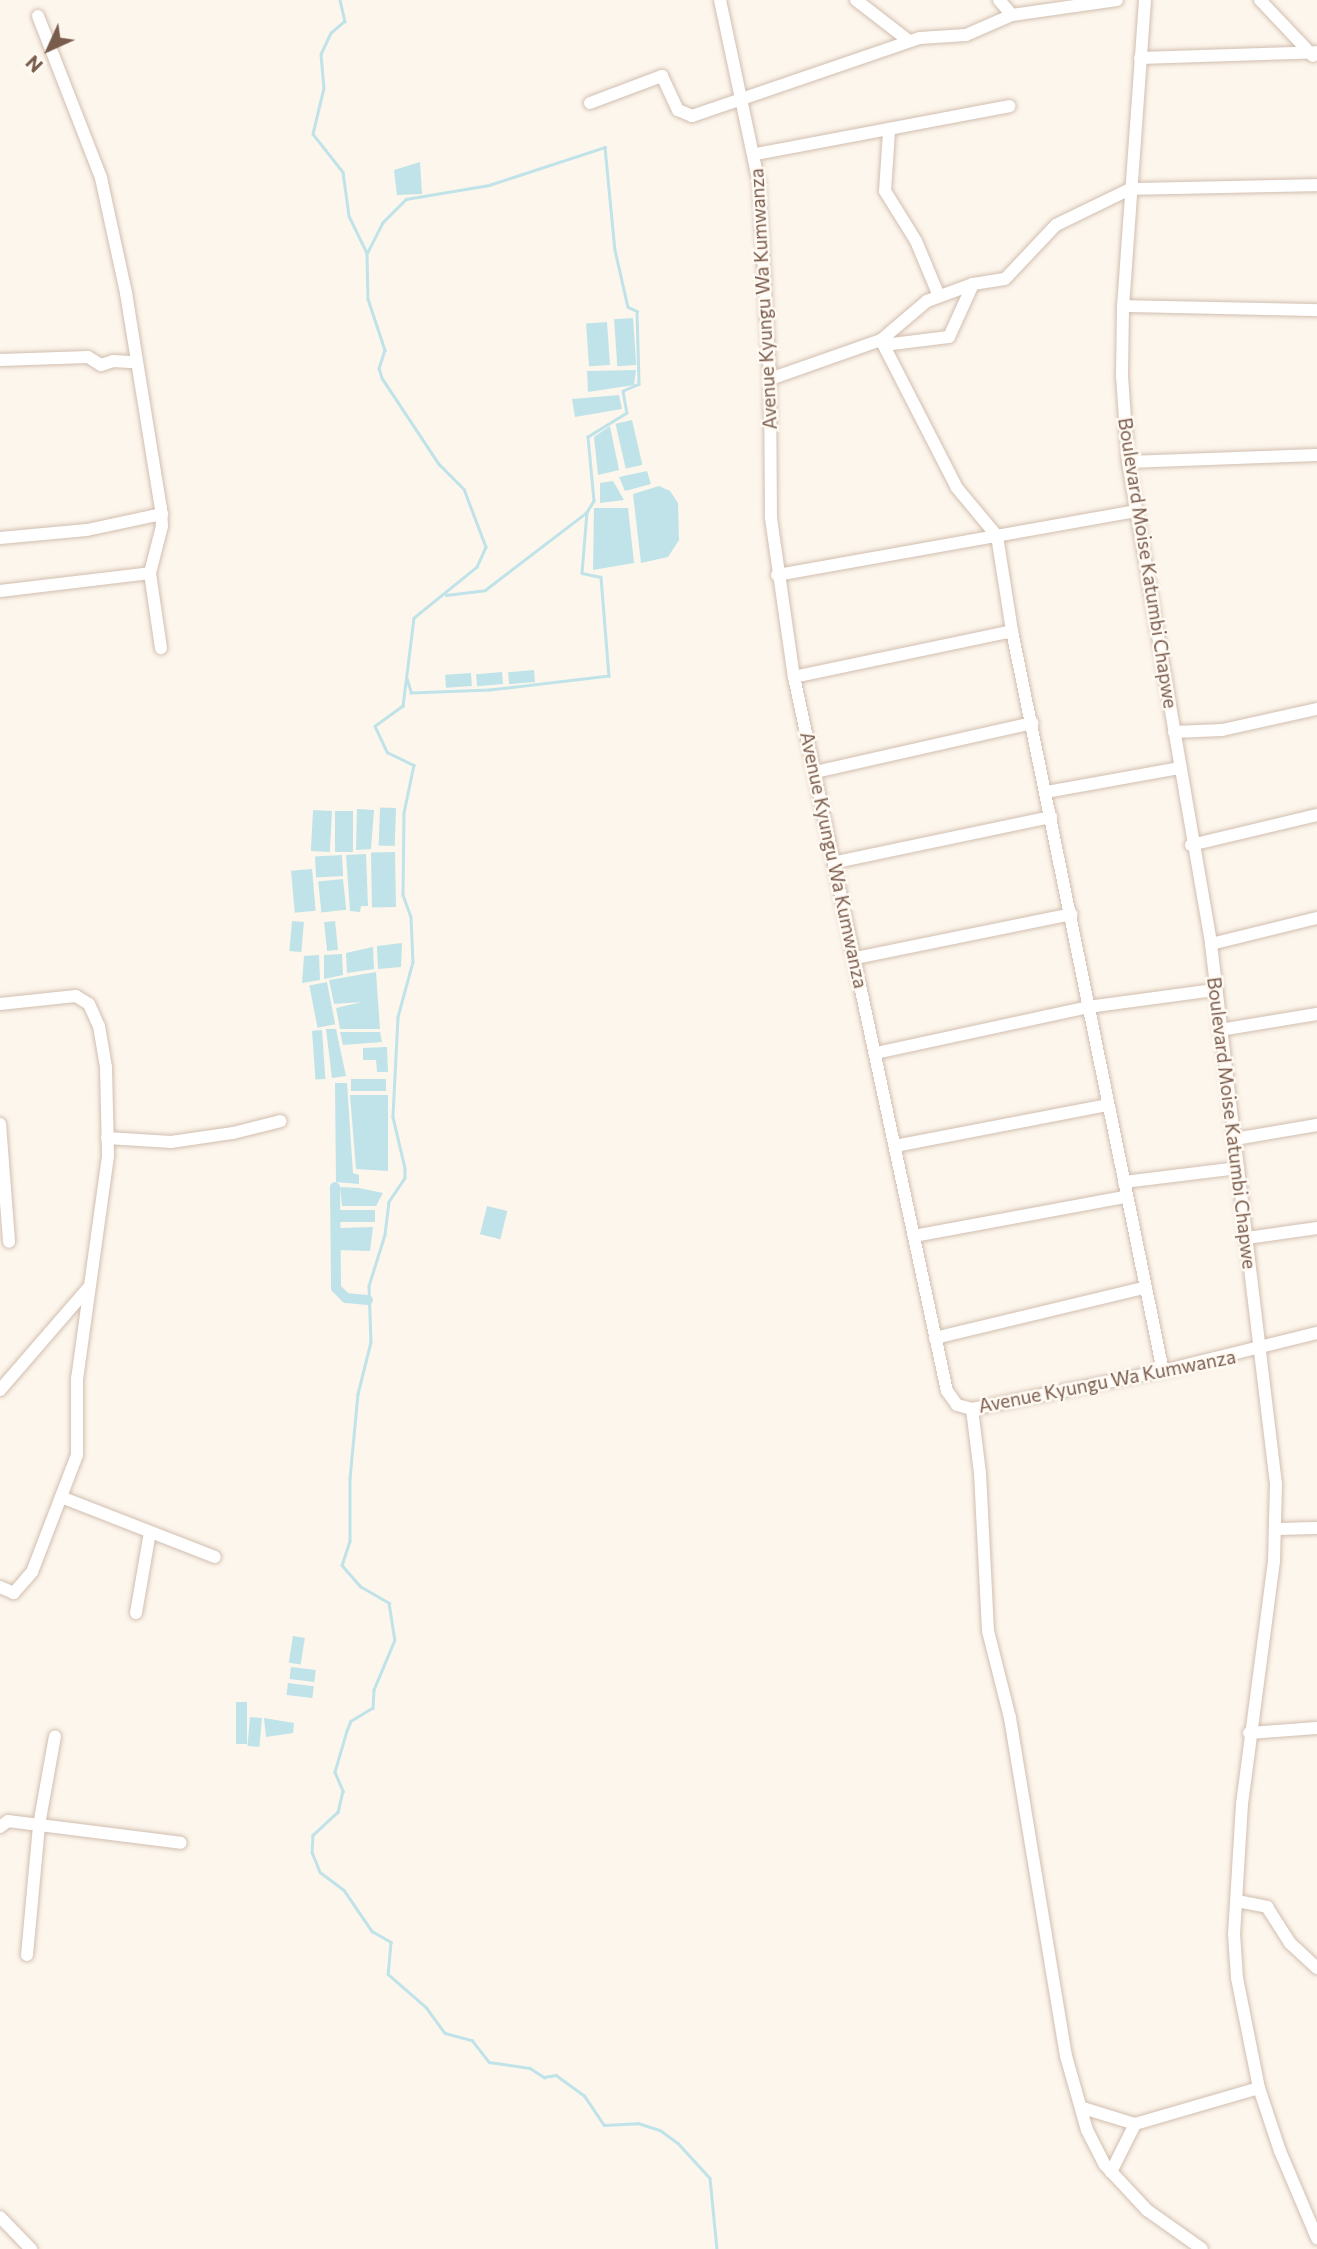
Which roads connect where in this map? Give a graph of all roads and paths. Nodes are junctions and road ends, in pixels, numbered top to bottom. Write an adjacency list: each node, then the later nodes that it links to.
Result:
1 (720, 0): 14 (street, Avenue Kyungu Wa Kumwanza)
2 (856, 0): 9 (street)
3 (999, 0): 7 (street)
4 (1117, 0): 7 (street)
5 (1145, 0): 13 (street, Boulevard Moise Katumbi Chapwe)
6 (1260, 0): 12 (street)
7 (1012, 15): 10 (street)
8 (38, 16): 27 (street)
9 (887, 27): 10 (street); 11 (street)
10 (909, 41): 11 (street)
11 (894, 47): 14 (street)
12 (1315, 55): 13 (street)
13 (1140, 58): 20 (street, Boulevard Moise Katumbi Chapwe)
14 (744, 97): 15 (street); 18 (street, Avenue Kyungu Wa Kumwanza)
15 (590, 103)
16 (1010, 106): 17 (street)
17 (889, 132): 18 (street); 22 (street)
18 (756, 154): 28 (street, Avenue Kyungu Wa Kumwanza)
19 (1317, 185): 20 (street)
20 (1130, 189): 21 (street); 23 (street, Boulevard Moise Katumbi Chapwe)
21 (973, 284): 22 (street); 25 (street)
22 (939, 296): 25 (street)
23 (1123, 306): 24 (street); 30 (street, Boulevard Moise Katumbi Chapwe)
24 (1317, 310)
25 (882, 343): 28 (street); 33 (street)
26 (0, 360): 27 (street)
27 (135, 362): 32 (street)
28 (770, 379): 36 (street, Avenue Kyungu Wa Kumwanza)
29 (1317, 455): 30 (street)
30 (1128, 461): 31 (street, Boulevard Moise Katumbi Chapwe)
31 (1136, 511): 33 (street); 43 (street, Boulevard Moise Katumbi Chapwe)
32 (162, 514): 34 (street); 35 (street)
33 (997, 536): 36 (street); 38 (street)
34 (0, 538)
35 (150, 573): 37 (street); 39 (street)
36 (777, 575): 40 (street, Avenue Kyungu Wa Kumwanza)
37 (0, 591)
38 (1012, 631): 40 (street); 42 (street)
39 (161, 648)
40 (793, 677): 45 (street, Avenue Kyungu Wa Kumwanza)
41 (1317, 709): 43 (street)
42 (1033, 723): 45 (street); 46 (street)
43 (1174, 732): 44 (street, Boulevard Moise Katumbi Chapwe)
44 (1180, 768): 46 (street); 49 (street, Boulevard Moise Katumbi Chapwe)
45 (815, 772): 50 (street, Avenue Kyungu Wa Kumwanza)
46 (1046, 792): 48 (street)
47 (1317, 815): 49 (street)
48 (1051, 817): 50 (street); 51 (street)
49 (1191, 845): 53 (street, Boulevard Moise Katumbi Chapwe)
50 (837, 862): 54 (street, Avenue Kyungu Wa Kumwanza)
51 (1072, 914): 54 (street); 57 (street)
52 (1317, 918): 53 (street)
53 (1211, 944): 55 (street, Boulevard Moise Katumbi Chapwe)
54 (856, 958): 60 (street, Avenue Kyungu Wa Kumwanza)
55 (1214, 990): 57 (street); 59 (street, Boulevard Moise Katumbi Chapwe)
56 (0, 1004): 65 (street)
57 (1088, 1007): 60 (street); 61 (street)
58 (1317, 1014): 59 (street)
59 (1220, 1030): 66 (street, Boulevard Moise Katumbi Chapwe)
60 (876, 1053): 67 (street, Avenue Kyungu Wa Kumwanza)
61 (1108, 1105): 67 (street); 69 (street)
62 (281, 1121): 65 (street)
63 (0, 1124): 74 (street)
64 (1317, 1125): 66 (street)
65 (107, 1138): 75 (street)
66 (1235, 1139): 68 (street, Boulevard Moise Katumbi Chapwe)
67 (895, 1146): 72 (street, Avenue Kyungu Wa Kumwanza)
68 (1238, 1168): 69 (street); 73 (street, Boulevard Moise Katumbi Chapwe)
69 (1124, 1182): 70 (street)
70 (1124, 1196): 72 (street); 76 (street)
71 (1317, 1228): 73 (street)
72 (914, 1236): 78 (street, Avenue Kyungu Wa Kumwanza)
73 (1247, 1238): 79 (street, Boulevard Moise Katumbi Chapwe)
74 (9, 1242)
75 (90, 1286): 81 (street); 83 (street)
76 (1143, 1288): 78 (street); 80 (street)
77 (1317, 1334): 79 (street, Avenue Kyungu Wa Kumwanza)
78 (935, 1338): 82 (street, Avenue Kyungu Wa Kumwanza)
79 (1261, 1350): 80 (street, Avenue Kyungu Wa Kumwanza); 85 (street, Boulevard Moise Katumbi Chapwe)
80 (1163, 1371): 82 (street, Avenue Kyungu Wa Kumwanza)
81 (0, 1390)
82 (972, 1409): 100 (street)
83 (61, 1497): 86 (street); 88 (street)
84 (1317, 1528): 85 (street)
85 (1276, 1529): 91 (street, Boulevard Moise Katumbi Chapwe)
86 (150, 1532): 87 (street); 89 (street)
87 (215, 1556)
88 (0, 1587)
89 (136, 1613)
90 (1317, 1728): 91 (street)
91 (1249, 1733): 96 (street, Boulevard Moise Katumbi Chapwe)
92 (55, 1735): 93 (street)
93 (39, 1825): 94 (street); 95 (street); 97 (street)
94 (0, 1827)
95 (181, 1843)
96 (1237, 1901): 98 (street); 99 (street, Boulevard Moise Katumbi Chapwe)
97 (27, 1955)
98 (1317, 1968)
99 (1259, 2088): 101 (street); 104 (street, Boulevard Moise Katumbi Chapwe)
100 (1083, 2108): 101 (street); 102 (street)
101 (1135, 2124): 102 (street)
102 (1111, 2172): 106 (street)
103 (0, 2217): 105 (street)
104 (1317, 2238)
105 (31, 2249)
106 (1202, 2249)

